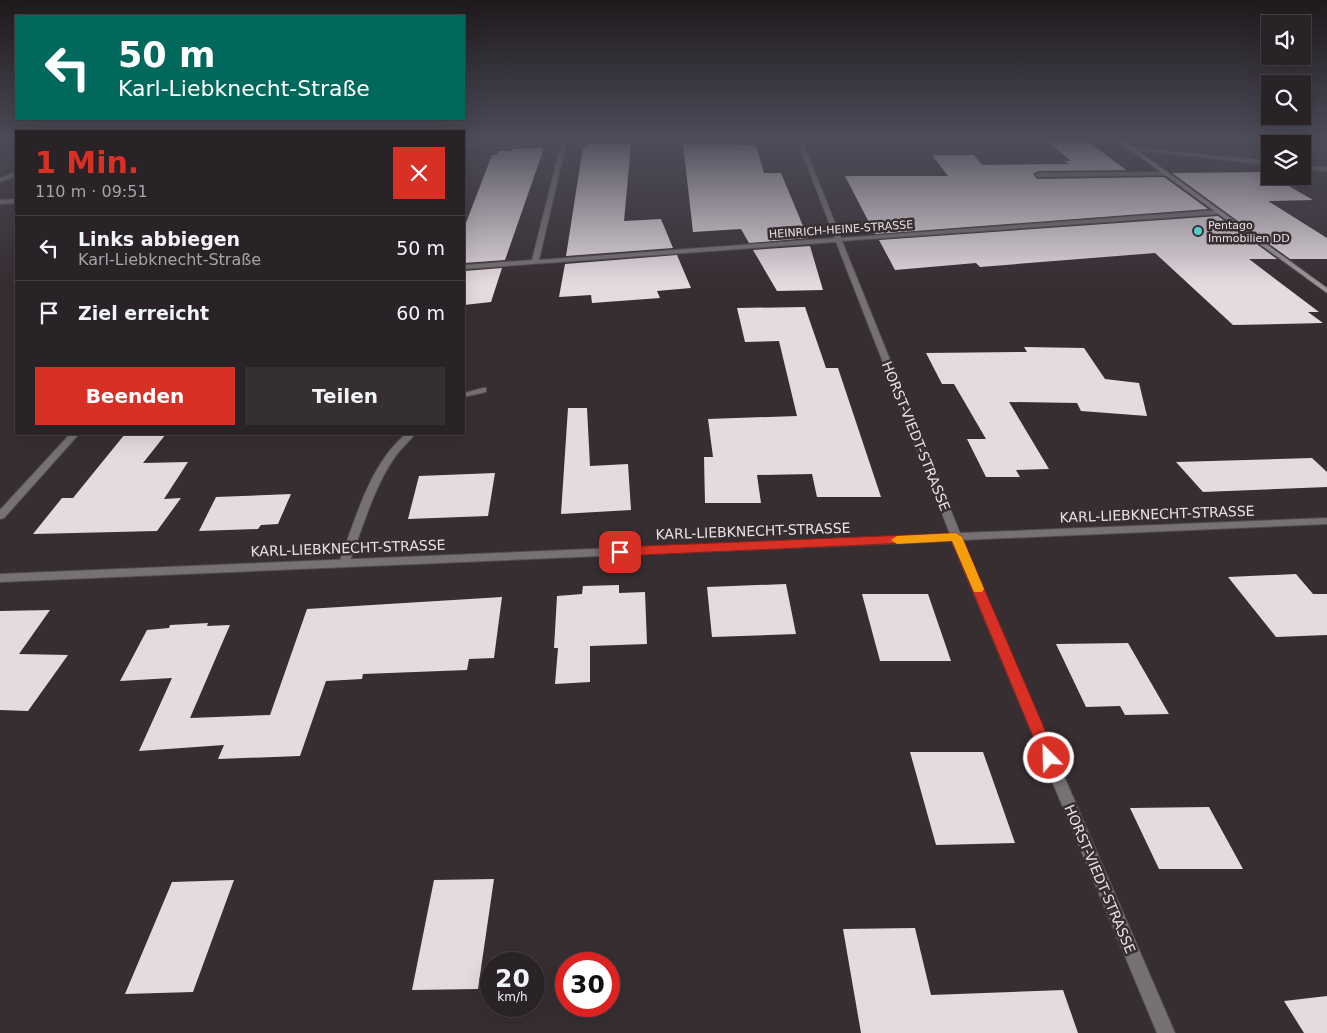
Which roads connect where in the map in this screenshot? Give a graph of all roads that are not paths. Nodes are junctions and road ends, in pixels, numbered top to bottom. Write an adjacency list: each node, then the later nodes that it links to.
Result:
1 (554, 188): 8 (street)
2 (818, 188): 7 (street, HORST-VIEDT-STRASSE)
3 (1185, 188): 6 (street)
4 (15, 201): 5 (street)
5 (0, 202)
6 (1219, 212): 7 (street, HEINRICH-HEINE-STRASSE); 10 (street)
7 (837, 239): 8 (street, HEINRICH-HEINE-STRASSE); 17 (street, HORST-VIEDT-STRASSE)
8 (536, 262): 9 (street, HEINRICH-HEINE-STRASSE)
9 (465, 267)
10 (1327, 291)
11 (484, 390): 12 (street)
12 (465, 395)
13 (74, 435): 15 (street)
14 (410, 435): 18 (street)
15 (0, 516)
16 (1327, 522): 17 (street, KARL-LIEBKNECHT-STRASSE)
17 (956, 537): 18 (street, KARL-LIEBKNECHT-STRASSE); 20 (street, HORST-VIEDT-STRASSE)
18 (344, 563): 19 (street, KARL-LIEBKNECHT-STRASSE)
19 (0, 578)
20 (1166, 1033)

